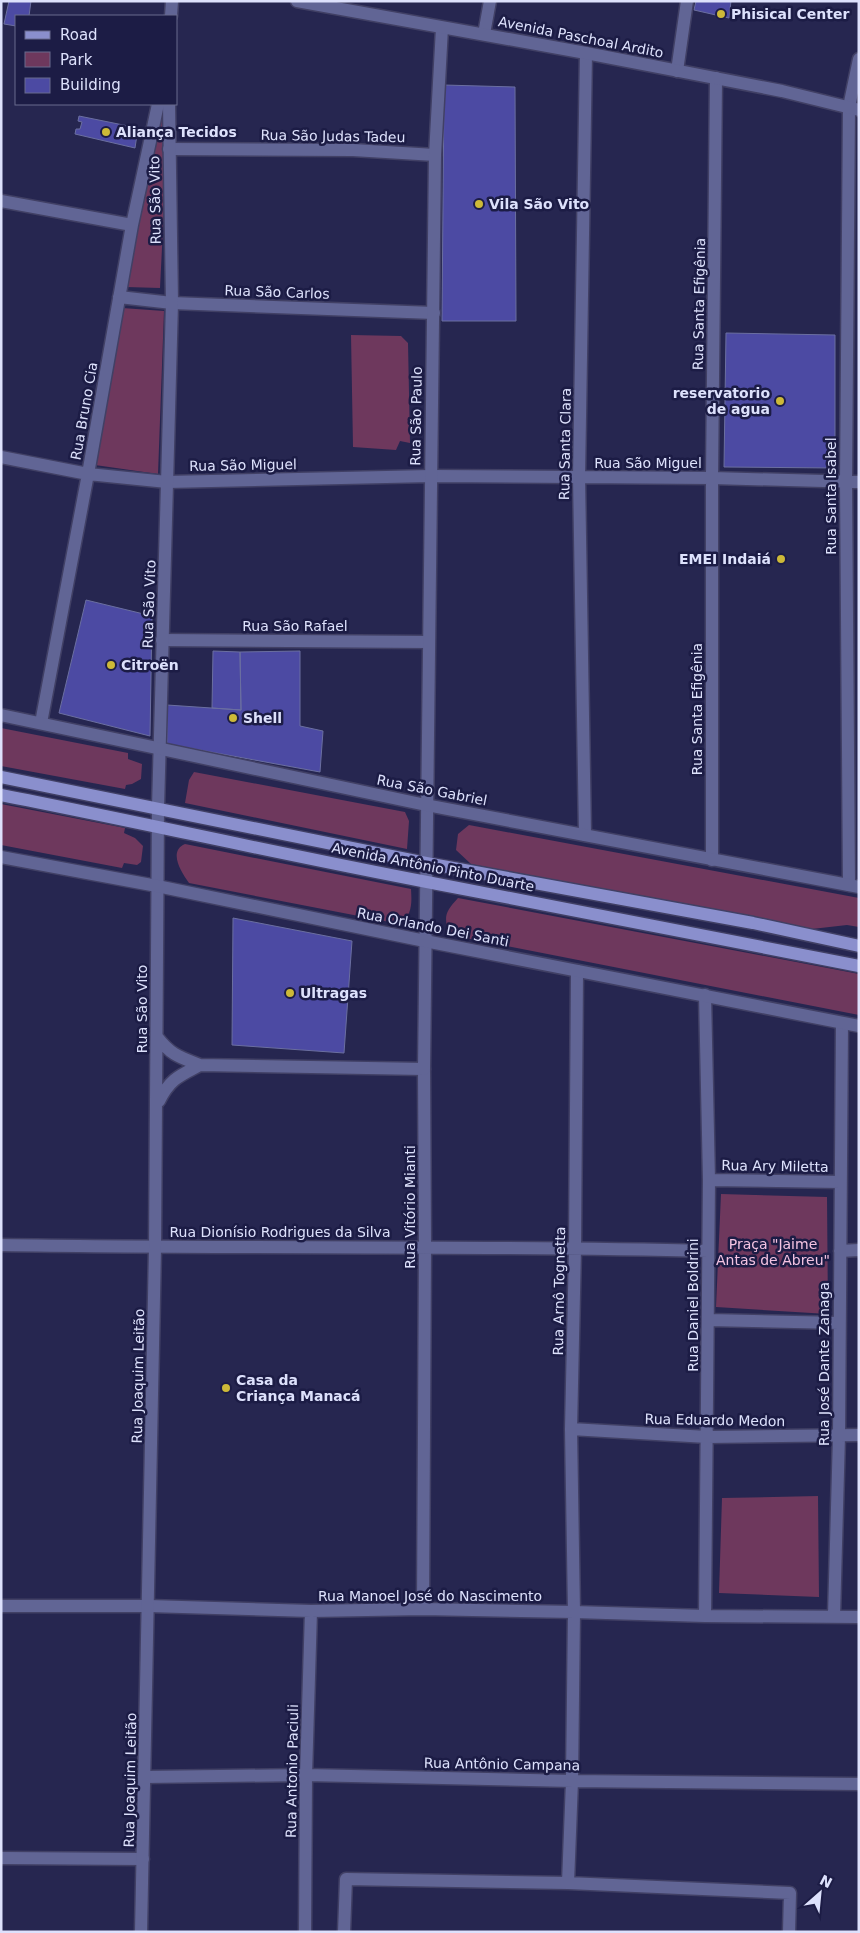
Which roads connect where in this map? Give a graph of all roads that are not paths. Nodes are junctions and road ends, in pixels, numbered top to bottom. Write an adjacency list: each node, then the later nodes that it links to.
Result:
1 (172, 1): 5 (street)
2 (297, 1): 6 (street, Avenida Paschoal Ardito)
3 (490, 1): 7 (street)
4 (687, 1): 10 (street)
5 (171, 15)
6 (442, 28): 7 (street, Avenida Paschoal Ardito); 16 (street, Rua São Paulo)
7 (484, 34): 8 (street, Avenida Paschoal Ardito)
8 (586, 53): 10 (street, Avenida Paschoal Ardito); 25 (street, Rua Santa Clara)
9 (859, 59): 14 (street, Rua Santa Isabel)
10 (677, 70): 11 (street, Avenida Paschoal Ardito)
11 (716, 78): 14 (street, Avenida Paschoal Ardito); 26 (street, Rua Santa Efigênia)
12 (158, 105): 18 (street, Rua Bruno Cia)
13 (169, 105): 15 (street, Rua São Vito)
14 (854, 108): 28 (street, Rua Santa Isabel)
15 (169, 149): 16 (street, Rua São Judas Tadeu); 20 (street, Rua São Vito)
16 (435, 154): 21 (street, Rua São Paulo)
17 (1, 201): 18 (street)
18 (132, 226): 19 (street, Rua Bruno Cia)
19 (119, 297): 20 (street, Rua São Carlos); 23 (street, Rua Bruno Cia)
20 (172, 303): 21 (street, Rua São Carlos); 27 (street, Rua São Vito)
21 (434, 313): 24 (street, Rua São Paulo)
22 (1, 457): 23 (street, Rua São Miguel)
23 (88, 474): 27 (street, Rua São Miguel); 32 (street, Rua Bruno Cia)
24 (430, 476): 25 (street, Rua São Miguel); 27 (street, Rua São Miguel); 30 (street, Rua São Paulo)
25 (579, 478): 26 (street, Rua São Miguel); 39 (street, Rua Santa Clara)
26 (712, 478): 28 (street, Rua São Miguel); 41 (street, Rua Santa Efigênia)
27 (168, 482): 29 (street, Rua São Vito)
28 (852, 482): 45 (street, Rua Santa Isabel)
29 (162, 640): 30 (street, Rua São Rafael); 33 (street, Rua São Vito)
30 (428, 642): 36 (street, Rua São Paulo)
31 (1, 715): 32 (street, Rua São Gabriel)
32 (41, 723): 33 (street, Rua São Gabriel)
33 (160, 748): 36 (street, Rua São Gabriel); 37 (street, Rua São Vito)
34 (1, 777): 37 (main road, Avenida Antônio Pinto Duarte)
35 (1, 795): 38 (main road, Avenida Antônio Pinto Duarte)
36 (426, 805): 39 (street, Rua São Gabriel); 42 (street, Rua Vitório Mianti)
37 (158, 808): 38 (street, Rua São Vito); 42 (main road, Avenida Antônio Pinto Duarte)
38 (158, 826): 43 (main road, Avenida Antônio Pinto Duarte); 44 (street, Rua São Vito)
39 (584, 835): 41 (street, Rua São Gabriel)
40 (1, 857): 44 (street, Rua Orlando Dei Santi)
41 (712, 860): 45 (street, Rua São Gabriel)
42 (426, 863): 43 (street, Rua Vitório Mianti); 47 (main road, Avenida Antônio Pinto Duarte)
43 (426, 882): 46 (street, Rua Vitório Mianti); 48 (main road, Avenida Antônio Pinto Duarte)
44 (157, 886): 46 (street, Rua Orlando Dei Santi); 53 (street, Rua São Vito)
45 (854, 886)
46 (425, 941): 49 (street, Rua Orlando Dei Santi); 55 (street, Rua Vitório Mianti)
47 (859, 946)
48 (859, 966)
49 (577, 971): 50 (street, Rua Orlando Dei Santi); 62 (street, Rua Arnô Tognetta)
50 (705, 995): 51 (street, Rua Orlando Dei Santi); 57 (street, Rua Daniel Boldrini)
51 (842, 1023): 52 (street, Rua Orlando Dei Santi); 58 (street, Rua José Dante Zanaga)
52 (859, 1026)
53 (157, 1037): 54 (street); 56 (street, Rua São Vito)
54 (200, 1065): 55 (street); 56 (street)
55 (424, 1069): 61 (street, Rua Vitório Mianti)
56 (157, 1105): 60 (street, Rua Joaquim Leitão)
57 (709, 1180): 58 (street, Rua Ary Miletta); 64 (street, Rua Daniel Boldrini)
58 (840, 1182): 65 (street, Rua José Dante Zanaga)
59 (1, 1245): 60 (street, Rua Dionísio Rodrigues da Silva)
60 (155, 1248): 61 (street, Rua Dionísio Rodrigues da Silva); 73 (street, Rua Joaquim Leitão)
61 (426, 1248): 62 (street, Rua Dionísio Rodrigues da Silva); 74 (street, Rua Vitório Mianti)
62 (575, 1248): 64 (street, Rua Dionísio Rodrigues da Silva); 68 (street, Rua Arnô Tognetta)
63 (859, 1250): 65 (street)
64 (708, 1251): 66 (street, Rua Daniel Boldrini)
65 (840, 1251): 67 (street, Rua José Dante Zanaga)
66 (709, 1320): 67 (street); 71 (street, Rua Daniel Boldrini)
67 (840, 1323): 70 (street, Rua José Dante Zanaga)
68 (571, 1429): 71 (street, Rua Eduardo Medon); 76 (street, Rua Arnô Tognetta)
69 (859, 1435): 70 (street, Rua Eduardo Medon)
70 (839, 1436): 71 (street, Rua Eduardo Medon); 78 (street, Rua José Dante Zanaga)
71 (707, 1437): 77 (street, Rua Daniel Boldrini)
72 (1, 1606): 73 (street, Rua Manoel José do Nascimento)
73 (149, 1606): 75 (street, Rua Manoel José do Nascimento); 81 (street, Rua Joaquim Leitão)
74 (423, 1609): 75 (street, Rua Manoel José do Nascimento); 76 (street, Rua Manoel José do Nascimento)
75 (311, 1611): 80 (street, Rua Antonio Paciuli)
76 (574, 1612): 77 (street, Rua Manoel José do Nascimento); 82 (street, Rua Arnô Tognetta)
77 (705, 1616): 78 (street, Rua Manoel José do Nascimento)
78 (834, 1616): 79 (street, Rua Manoel José do Nascimento)
79 (859, 1617)
80 (306, 1775): 81 (street, Rua Antônio Campana); 82 (street, Rua Antônio Campana); 88 (street, Rua Antonio Paciuli)
81 (144, 1777): 85 (street, Rua Joaquim Leitão)
82 (572, 1781): 83 (street, Rua Antônio Campana); 86 (street, Rua Arnô Tognetta)
83 (859, 1784)
84 (1, 1858): 85 (street)
85 (143, 1859): 87 (street, Rua Joaquim Leitão)
86 (568, 1883): 89 (street); 90 (street)
87 (142, 1932)
88 (306, 1932)
89 (344, 1932)
90 (789, 1932)

